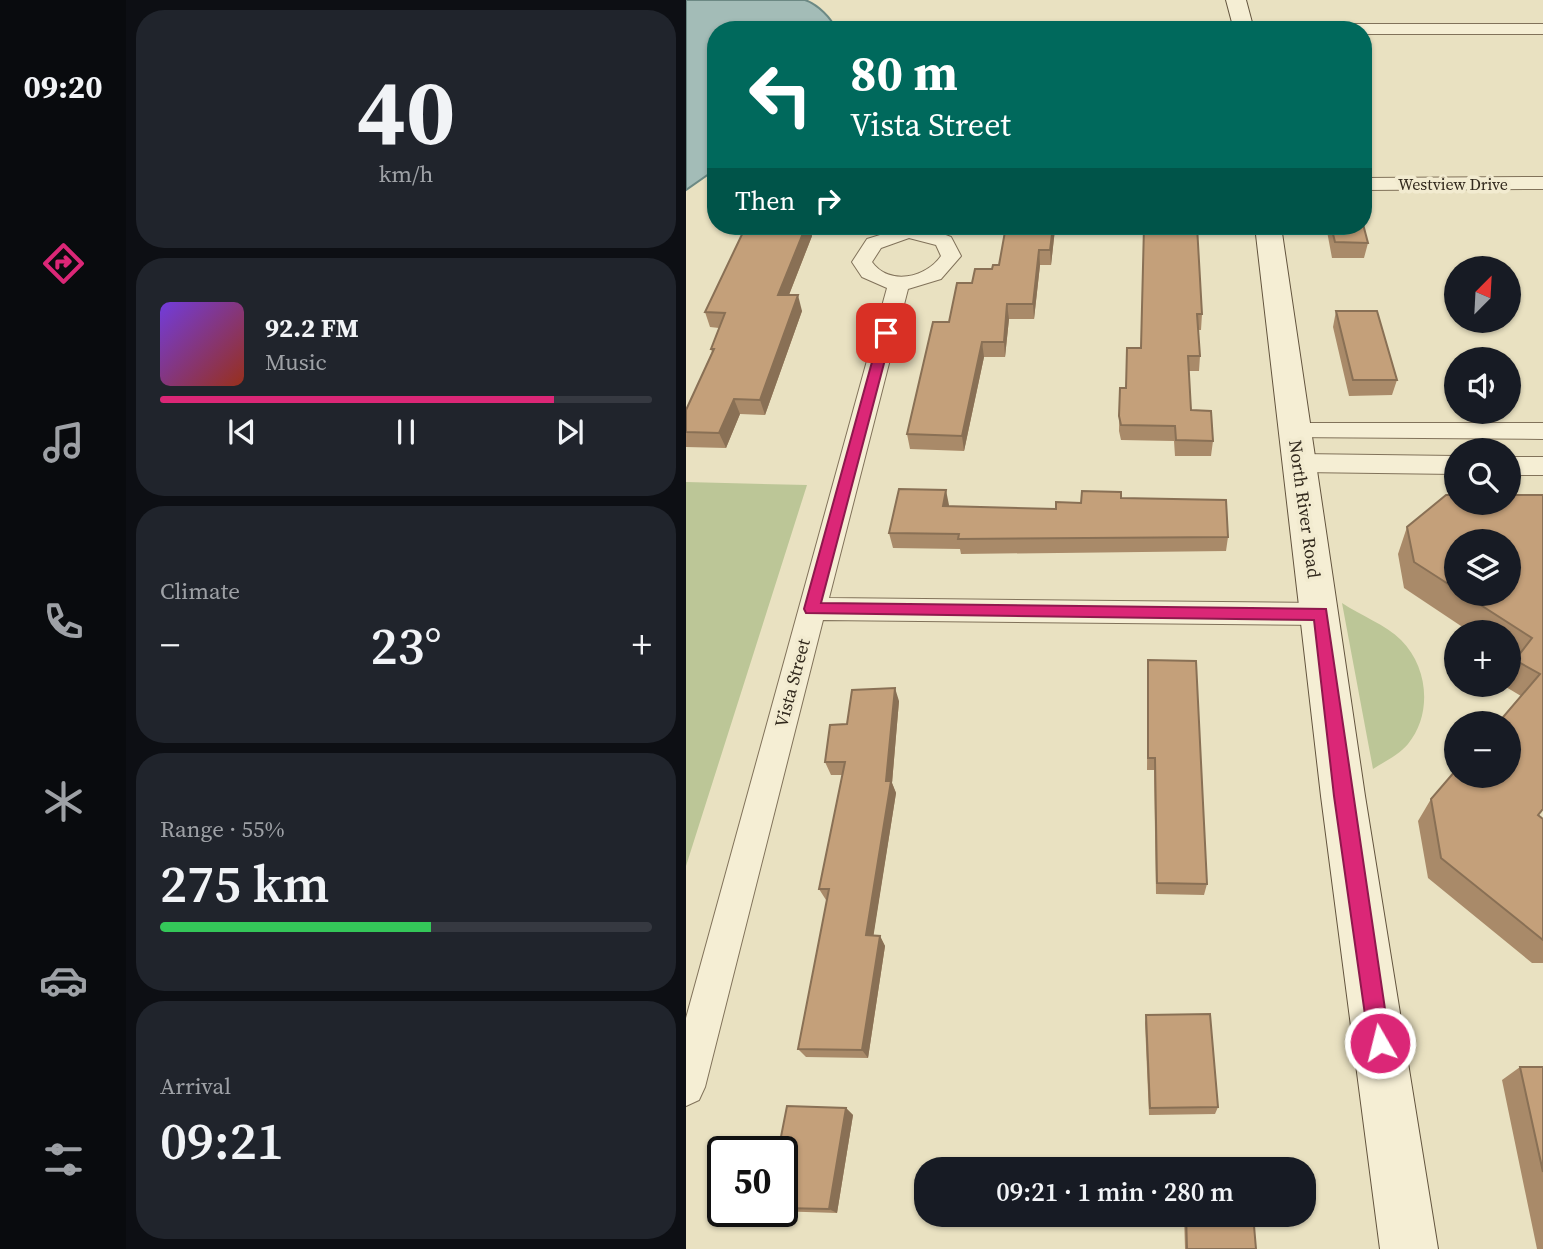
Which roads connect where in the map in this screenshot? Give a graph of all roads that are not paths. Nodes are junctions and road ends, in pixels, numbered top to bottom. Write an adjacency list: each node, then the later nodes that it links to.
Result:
1 (1236, 0): 2 (main road)
2 (1242, 21)
3 (1372, 29): 4 (street)
4 (1543, 29)
5 (1543, 183): 6 (street, Westview Drive)
6 (1372, 184)
7 (1270, 235): 10 (main road, North River Road)
8 (899, 283): 14 (street, Vista Street)
9 (1543, 431): 10 (street)
10 (1297, 447): 11 (street); 15 (main road, North River Road)
11 (1444, 464)
12 (1521, 466): 13 (street)
13 (1543, 466)
14 (812, 609): 15 (street); 16 (street, Vista Street)
15 (1321, 614): 17 (main road, North River Road)
16 (686, 1087)
17 (1409, 1249)

